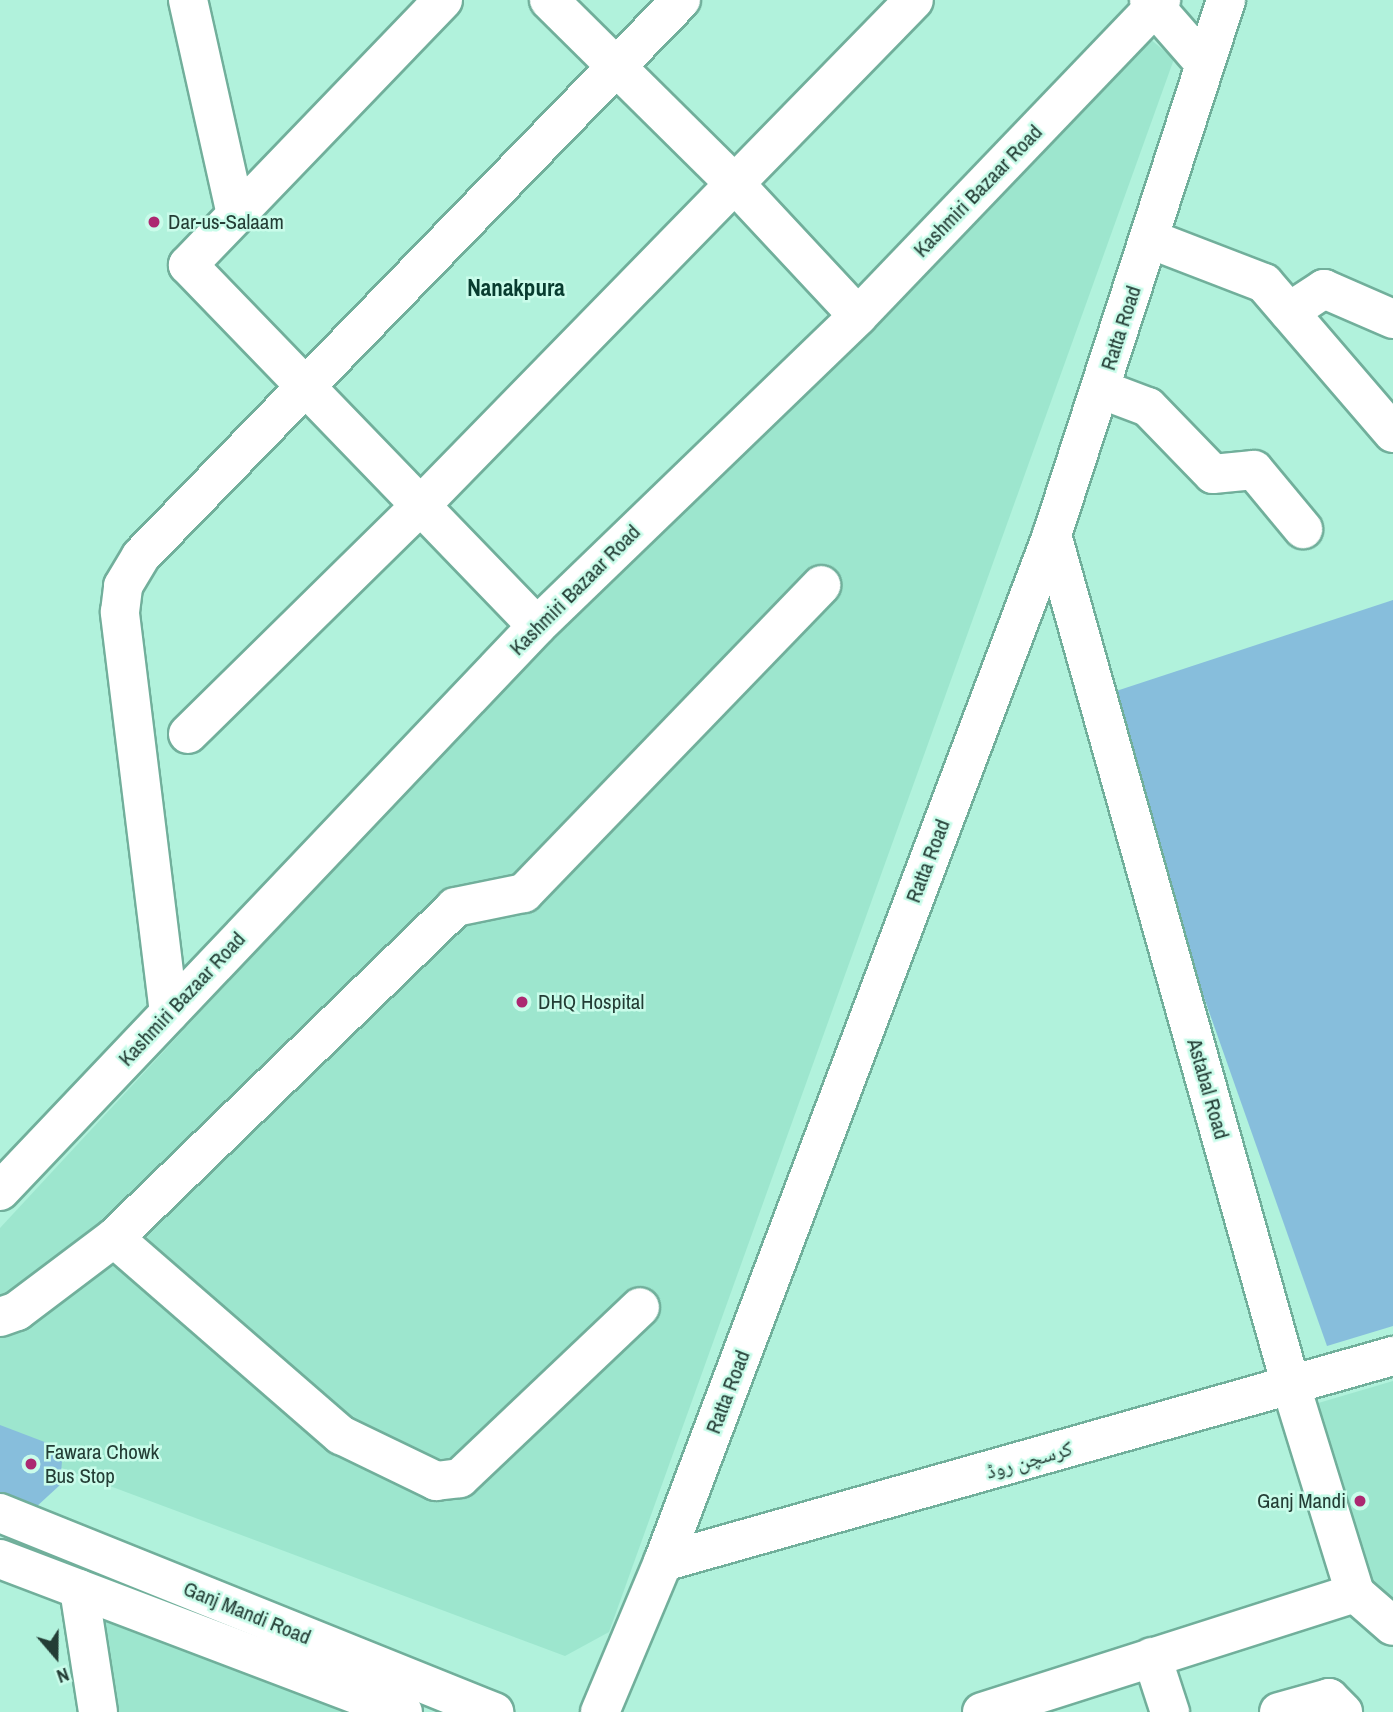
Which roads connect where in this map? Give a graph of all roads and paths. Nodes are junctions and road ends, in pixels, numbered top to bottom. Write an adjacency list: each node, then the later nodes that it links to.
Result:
1 (188, 0): 11 (street)
2 (443, 0): 11 (street)
3 (549, 0): 9 (street)
4 (681, 0): 9 (street)
5 (914, 0): 10 (street)
6 (1226, 0): 8 (street, Ratta Road)
7 (1155, 2): 8 (street); 14 (street, Kashmiri Bazaar Road)
8 (1203, 62): 12 (street, Ratta Road)
9 (615, 67): 10 (street); 16 (street)
10 (735, 184): 14 (street); 19 (street)
11 (236, 215): 16 (street)
12 (1150, 239): 13 (street); 17 (street, Ratta Road)
13 (1289, 312): 15 (street); 18 (street)
14 (858, 316): 23 (street, Kashmiri Bazaar Road)
15 (1393, 319)
16 (305, 386): 19 (street); 25 (street)
17 (1100, 389): 20 (street); 21 (street, Ratta Road)
18 (1393, 433)
19 (422, 504): 23 (street); 24 (street)
20 (1303, 529)
21 (1052, 536): 31 (street, Astabal Road); 34 (street, Ratta Road)
22 (821, 585): 27 (street)
23 (537, 626): 25 (street, Kashmiri Bazaar Road)
24 (188, 734)
25 (169, 1013): 26 (street, Kashmiri Bazaar Road)
26 (0, 1191)
27 (114, 1238): 28 (street); 29 (street)
28 (640, 1307)
29 (0, 1317)
30 (1393, 1356): 31 (street, کرسچن روڈ)
31 (1291, 1386): 34 (street, کرسچن روڈ); 36 (street, Astabal Road)
32 (0, 1513): 41 (street, Ganj Mandi Road)
33 (0, 1559): 35 (street, Ganj Mandi Road)
34 (663, 1562): 42 (street, Ratta Road)
35 (79, 1589): 39 (street); 40 (street, Ganj Mandi Road)
36 (1355, 1593): 37 (street); 38 (street)
37 (1393, 1626)
38 (1152, 1657): 43 (street); 44 (street)
39 (98, 1712)
40 (403, 1712)
41 (494, 1712)
42 (600, 1712)
43 (982, 1712)
44 (1170, 1712)
45 (1279, 1712): 46 (street)
46 (1343, 1712)

